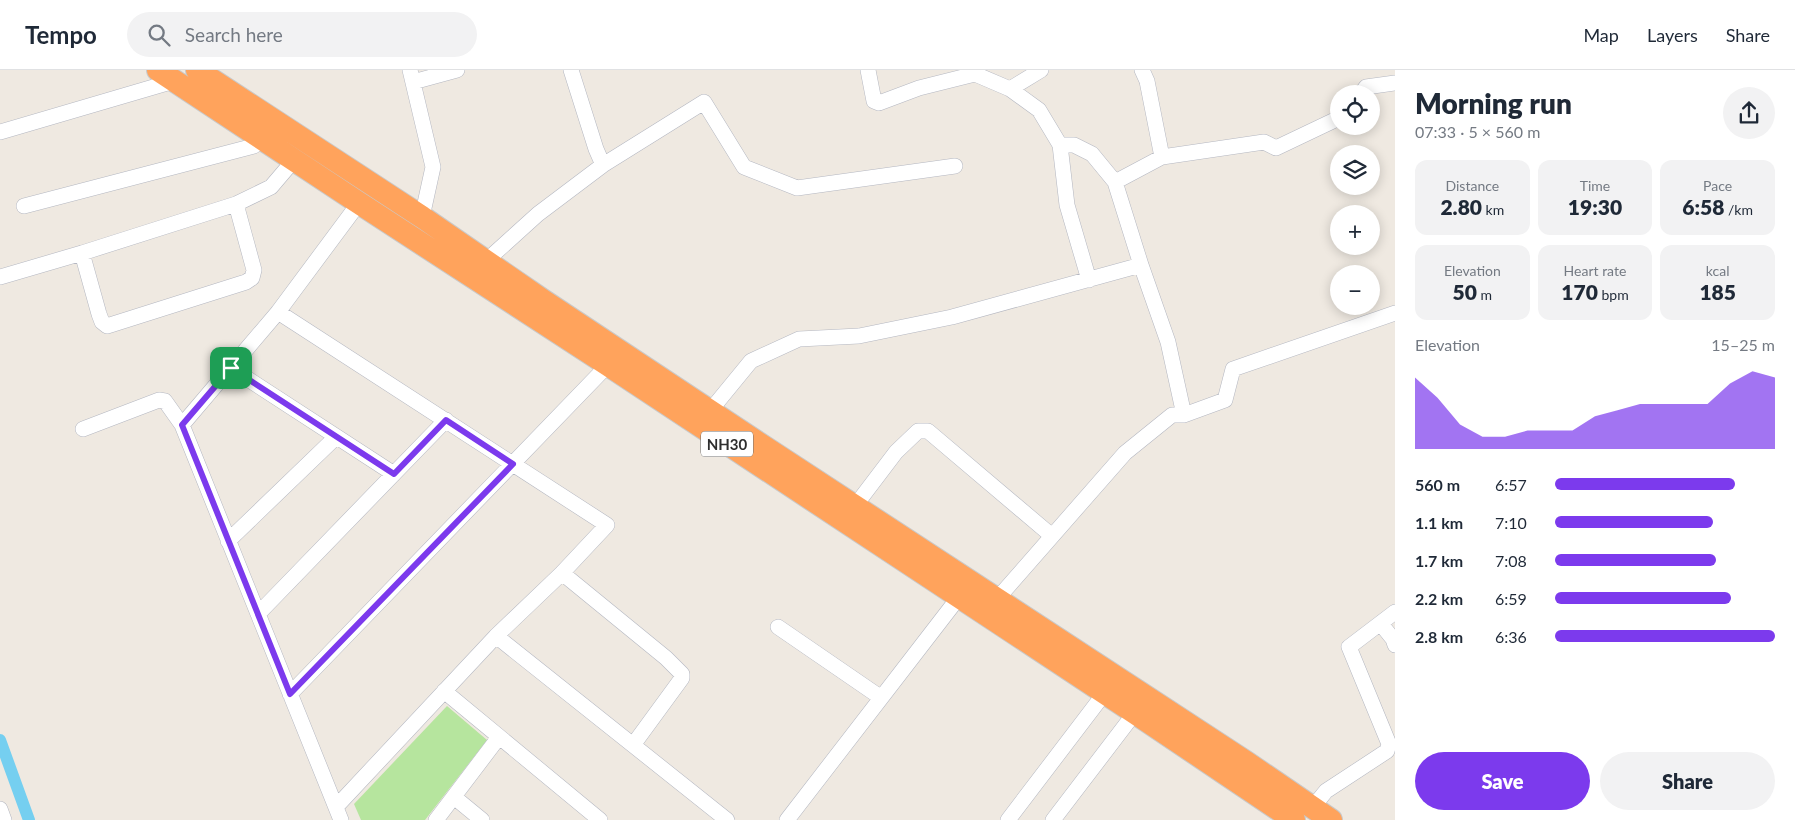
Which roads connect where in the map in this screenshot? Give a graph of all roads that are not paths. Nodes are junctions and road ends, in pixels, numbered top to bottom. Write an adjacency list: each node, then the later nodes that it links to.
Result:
1 (198, 70): 25 (highway, NH30)
2 (457, 70): 9 (street)
3 (572, 70): 19 (street)
4 (868, 70): 7 (street)
5 (1041, 70): 12 (street)
6 (1142, 70): 17 (street)
7 (974, 72): 12 (street)
8 (166, 76): 14 (street); 15 (highway, NH30)
9 (411, 76): 25 (street)
10 (1395, 83): 11 (street)
11 (1380, 85)
12 (1010, 89): 16 (street)
13 (1330, 122): 17 (street)
14 (0, 132)
15 (260, 138): 18 (highway, NH30); 24 (street)
16 (1060, 145): 21 (street); 30 (street)
17 (1162, 157): 21 (street)
18 (294, 160): 22 (street); 23 (highway, NH30)
19 (603, 165): 20 (street); 27 (street)
20 (955, 166)
21 (1115, 182): 28 (street)
22 (236, 204): 26 (street); 26 (street)
23 (359, 204): 31 (street); 33 (highway, NH30)
24 (24, 206)
25 (422, 217): 27 (highway, NH30)
26 (82, 253): 29 (street)
27 (486, 261): 35 (highway, NH30)
28 (1140, 265): 30 (street); 36 (street)
29 (0, 277)
30 (1089, 280): 35 (street)
31 (278, 312): 34 (street); 37 (street)
32 (1395, 313): 36 (street)
33 (608, 365): 41 (street); 47 (highway, NH30)
34 (231, 368): 38 (street); 40 (street)
35 (710, 411): 43 (highway, NH30)
36 (1184, 415): 44 (street)
37 (446, 420): 41 (street); 42 (street)
38 (182, 425): 39 (street); 45 (street)
39 (83, 429)
40 (336, 437): 42 (street); 45 (street)
41 (513, 464): 46 (street); 57 (street)
42 (394, 474): 50 (street)
43 (855, 506): 44 (street); 48 (highway, NH30)
44 (1052, 536): 48 (street)
45 (228, 541): 50 (street)
46 (562, 573): 53 (street); 61 (street)
47 (959, 597): 55 (highway, NH30); 58 (street)
48 (997, 599): 55 (highway, NH30)
49 (1395, 612): 51 (street)
50 (258, 614): 57 (street)
51 (1381, 624): 54 (street); 63 (street)
52 (778, 627): 58 (street)
53 (496, 636): 56 (street); 61 (street)
54 (1395, 645)
55 (1111, 685): 59 (highway, NH30); 72 (street)
56 (444, 691): 60 (street); 65 (street)
57 (290, 694): 65 (street)
58 (880, 697): 71 (street)
59 (1141, 705): 63 (highway, NH30); 73 (street); 74 (highway, NH30)
60 (499, 737): 62 (street); 69 (street)
61 (633, 745): 70 (street)
62 (454, 797): 67 (street); 68 (street)
63 (1313, 807): 75 (highway, NH30)
64 (0, 809): 66 (street)
65 (339, 814)
66 (4, 820)
67 (436, 820)
68 (482, 820)
69 (600, 820)
70 (727, 820)
71 (787, 820)
72 (1008, 820)
73 (1053, 820)
74 (1294, 820)
75 (1331, 820)

